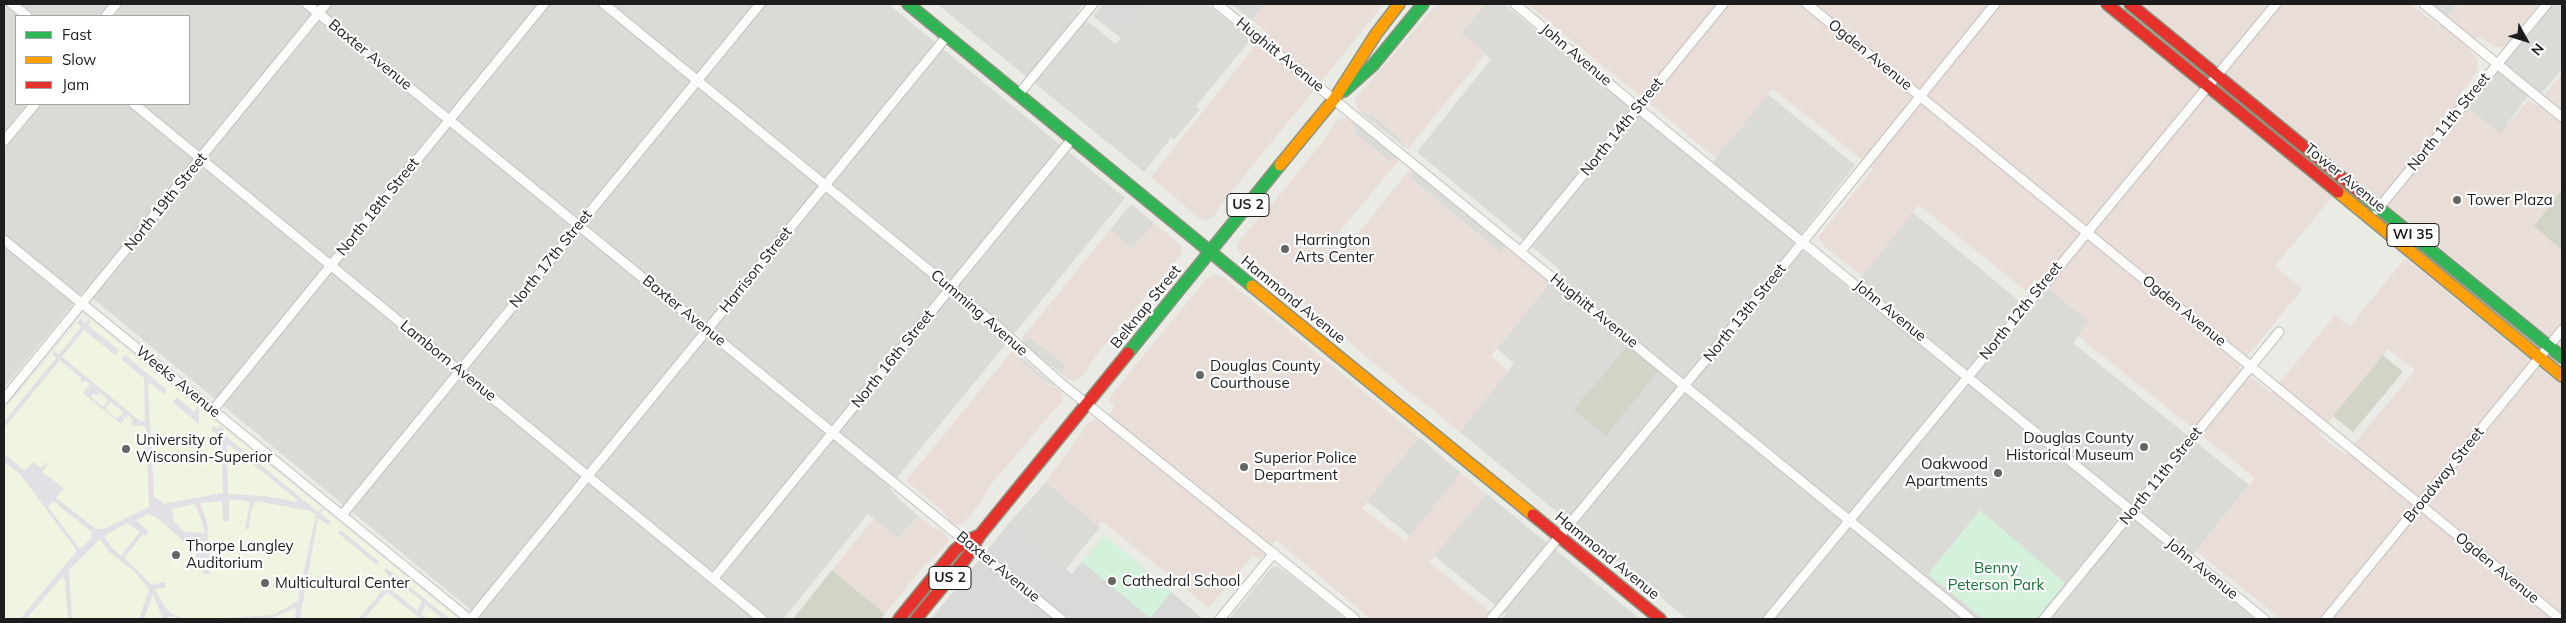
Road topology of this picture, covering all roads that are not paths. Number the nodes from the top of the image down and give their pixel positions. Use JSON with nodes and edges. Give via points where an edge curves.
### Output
{"nodes":[{"id":1,"x":12,"y":4,"type":"edge"},
{"id":2,"x":116,"y":4,"type":"edge"},
{"id":3,"x":307,"y":4,"type":"edge"},
{"id":4,"x":326,"y":4,"type":"edge"},
{"id":5,"x":544,"y":4,"type":"edge"},
{"id":6,"x":604,"y":4,"type":"edge"},
{"id":7,"x":760,"y":4,"type":"edge"},
{"id":8,"x":908,"y":4,"type":"edge"},
{"id":9,"x":1092,"y":4,"type":"edge"},
{"id":10,"x":1217,"y":4,"type":"edge"},
{"id":11,"x":1399,"y":4,"type":"edge"},
{"id":12,"x":1423,"y":4,"type":"edge"},
{"id":13,"x":1515,"y":4,"type":"edge"},
{"id":14,"x":1723,"y":4,"type":"edge"},
{"id":15,"x":1807,"y":4,"type":"edge"},
{"id":16,"x":1995,"y":4,"type":"edge"},
{"id":17,"x":2108,"y":4,"type":"edge"},
{"id":18,"x":2130,"y":4,"type":"edge"},
{"id":19,"x":2276,"y":4,"type":"edge"},
{"id":20,"x":2424,"y":4,"type":"edge"},
{"id":21,"x":2547,"y":4,"type":"edge"},
{"id":22,"x":318,"y":13,"type":"junction"},
{"id":23,"x":26,"y":15,"type":"edge"},
{"id":24,"x":107,"y":15,"type":"edge"},
{"id":25,"x":947,"y":36,"type":"junction"},
{"id":26,"x":2497,"y":63,"type":"junction"},
{"id":27,"x":2217,"y":75,"type":"junction"},
{"id":28,"x":698,"y":80,"type":"junction"},
{"id":29,"x":2208,"y":86,"type":"junction"},
{"id":30,"x":1018,"y":95,"type":"junction"},
{"id":31,"x":1920,"y":95,"type":"junction"},
{"id":32,"x":1335,"y":98,"type":"junction"},
{"id":33,"x":34,"y":105,"type":"edge"},
{"id":34,"x":135,"y":105,"type":"edge"},
{"id":35,"x":1638,"y":108,"type":"junction"},
{"id":36,"x":2562,"y":117,"type":"edge"},
{"id":37,"x":449,"y":120,"type":"junction"},
{"id":38,"x":1072,"y":139,"type":"junction"},
{"id":39,"x":4,"y":142,"type":"edge"},
{"id":40,"x":202,"y":158,"type":"junction"},
{"id":41,"x":825,"y":185,"type":"junction"},
{"id":42,"x":2379,"y":207,"type":"junction"},
{"id":43,"x":2370,"y":218,"type":"junction"},
{"id":44,"x":579,"y":226,"type":"junction"},
{"id":45,"x":2087,"y":232,"type":"junction"},
{"id":46,"x":4,"y":240,"type":"edge"},
{"id":47,"x":1804,"y":241,"type":"junction"},
{"id":48,"x":1520,"y":251,"type":"junction"},
{"id":49,"x":1210,"y":252,"type":"junction"},
{"id":50,"x":331,"y":265,"type":"junction"},
{"id":51,"x":951,"y":289,"type":"junction"},
{"id":52,"x":83,"y":303,"type":"junction"},
{"id":53,"x":708,"y":329,"type":"junction"},
{"id":54,"x":2562,"y":330,"type":"edge"},
{"id":55,"x":2279,"y":332,"type":"dead end"},
{"id":56,"x":2549,"y":346,"type":"junction"},
{"id":57,"x":2562,"y":357,"type":"edge"},
{"id":58,"x":2540,"y":358,"type":"junction"},
{"id":59,"x":2251,"y":366,"type":"junction"},
{"id":60,"x":460,"y":371,"type":"junction"},
{"id":61,"x":1968,"y":376,"type":"junction"},
{"id":62,"x":2562,"y":376,"type":"edge"},
{"id":63,"x":1685,"y":386,"type":"junction"},
{"id":64,"x":4,"y":399,"type":"edge"},
{"id":65,"x":1087,"y":404,"type":"junction"},
{"id":66,"x":212,"y":410,"type":"junction"},
{"id":67,"x":833,"y":433,"type":"junction"},
{"id":68,"x":588,"y":476,"type":"junction"},
{"id":69,"x":2420,"y":504,"type":"junction"},
{"id":70,"x":2133,"y":511,"type":"junction"},
{"id":71,"x":342,"y":515,"type":"junction"},
{"id":72,"x":1849,"y":520,"type":"junction"},
{"id":73,"x":1559,"y":536,"type":"junction"},
{"id":74,"x":970,"y":544,"type":"junction"},
{"id":75,"x":1274,"y":553,"type":"junction"},
{"id":76,"x":714,"y":578,"type":"junction"},
{"id":77,"x":470,"y":619,"type":"edge"},
{"id":78,"x":762,"y":619,"type":"edge"},
{"id":79,"x":899,"y":619,"type":"edge"},
{"id":80,"x":916,"y":619,"type":"edge"},
{"id":81,"x":1061,"y":619,"type":"edge"},
{"id":82,"x":1220,"y":619,"type":"edge"},
{"id":83,"x":1355,"y":619,"type":"edge"},
{"id":84,"x":1491,"y":619,"type":"edge"},
{"id":85,"x":1660,"y":619,"type":"edge"},
{"id":86,"x":1768,"y":619,"type":"edge"},
{"id":87,"x":1970,"y":619,"type":"edge"},
{"id":88,"x":2044,"y":619,"type":"edge"},
{"id":89,"x":2264,"y":619,"type":"edge"},
{"id":90,"x":2326,"y":619,"type":"edge"},
{"id":91,"x":2560,"y":619,"type":"edge"}],
"edges":[{"from":1,"to":23,"type":"street"},
{"from":2,"to":24,"type":"street"},
{"from":3,"to":22,"type":"street","name":"Baxter Avenue"},
{"from":4,"to":22,"type":"street","name":"North 19th Street"},
{"from":5,"to":37,"type":"street","name":"North 18th Street"},
{"from":6,"to":28,"type":"street","name":"Cumming Avenue"},
{"from":7,"to":28,"type":"street","name":"North 17th Street"},
{"from":8,"to":25,"type":"main road","name":"Hammond Avenue"},
{"from":9,"to":30,"type":"street"},
{"from":10,"to":32,"type":"street","name":"Hughitt Avenue"},
{"from":11,"to":32,"type":"main road","name":"Belknap Street","number":"US 2"},
{"from":12,"to":32,"type":"main road","name":"Belknap Street","number":"US 2","via":[[1373,65]]},
{"from":13,"to":35,"type":"street","name":"John Avenue"},
{"from":14,"to":35,"type":"street","name":"North 14th Street"},
{"from":15,"to":31,"type":"street","name":"Ogden Avenue"},
{"from":16,"to":31,"type":"street","name":"North 13th Street"},
{"from":17,"to":29,"type":"main road","name":"Tower Avenue","number":"WI 35"},
{"from":18,"to":27,"type":"main road","name":"Tower Avenue","number":"WI 35"},
{"from":19,"to":27,"type":"street","name":"North 12th Street"},
{"from":20,"to":26,"type":"street"},
{"from":21,"to":26,"type":"street","name":"North 11th Street"},
{"from":22,"to":37,"type":"street","name":"Baxter Avenue"},
{"from":22,"to":40,"type":"street","name":"North 19th Street"},
{"from":25,"to":30,"type":"main road","name":"Hammond Avenue"},
{"from":25,"to":41,"type":"street","name":"Harrison Street"},
{"from":26,"to":36,"type":"street"},
{"from":26,"to":42,"type":"street","name":"North 11th Street"},
{"from":27,"to":29,"type":"street","name":"North 12th Street"},
{"from":27,"to":42,"type":"main road","name":"Tower Avenue","number":"WI 35"},
{"from":28,"to":41,"type":"street","name":"Cumming Avenue"},
{"from":28,"to":44,"type":"street","name":"North 17th Street"},
{"from":29,"to":43,"type":"main road","name":"Tower Avenue","number":"WI 35"},
{"from":29,"to":45,"type":"street","name":"North 12th Street"},
{"from":30,"to":38,"type":"main road","name":"Hammond Avenue"},
{"from":31,"to":45,"type":"street","name":"Ogden Avenue"},
{"from":31,"to":47,"type":"street","name":"North 13th Street"},
{"from":32,"to":48,"type":"street","name":"Hughitt Avenue"},
{"from":32,"to":49,"type":"main road","name":"Belknap Street","number":"US 2"},
{"from":33,"to":39,"type":"street"},
{"from":34,"to":40,"type":"street","name":"Lamborn Avenue"},
{"from":35,"to":47,"type":"street","name":"John Avenue"},
{"from":35,"to":48,"type":"street","name":"North 14th Street"},
{"from":37,"to":44,"type":"street","name":"Baxter Avenue"},
{"from":37,"to":50,"type":"street","name":"North 18th Street"},
{"from":38,"to":49,"type":"main road","name":"Hammond Avenue"},
{"from":38,"to":51,"type":"street","name":"North 16th Street"},
{"from":40,"to":50,"type":"street","name":"Lamborn Avenue"},
{"from":40,"to":52,"type":"street","name":"North 19th Street"},
{"from":41,"to":51,"type":"street","name":"Cumming Avenue"},
{"from":41,"to":53,"type":"street","name":"Harrison Street"},
{"from":42,"to":43,"type":"street","name":"North 11th Street"},
{"from":42,"to":56,"type":"main road","name":"Tower Avenue","number":"WI 35"},
{"from":43,"to":58,"type":"main road","name":"Tower Avenue","number":"WI 35"},
{"from":44,"to":53,"type":"street","name":"Baxter Avenue"},
{"from":44,"to":60,"type":"street","name":"North 17th Street"},
{"from":45,"to":59,"type":"street","name":"Ogden Avenue"},
{"from":45,"to":61,"type":"street","name":"North 12th Street"},
{"from":46,"to":52,"type":"street","name":"Weeks Avenue"},
{"from":47,"to":61,"type":"street","name":"John Avenue"},
{"from":47,"to":63,"type":"street","name":"North 13th Street"},
{"from":48,"to":63,"type":"street","name":"Hughitt Avenue"},
{"from":49,"to":65,"type":"main road","name":"Belknap Street","number":"US 2"},
{"from":49,"to":73,"type":"main road","name":"Hammond Avenue"},
{"from":50,"to":60,"type":"street","name":"Lamborn Avenue"},
{"from":50,"to":66,"type":"street","name":"North 18th Street"},
{"from":51,"to":65,"type":"street","name":"Cumming Avenue"},
{"from":51,"to":67,"type":"street","name":"North 16th Street"},
{"from":52,"to":64,"type":"street","name":"North 19th Street"},
{"from":52,"to":66,"type":"street","name":"Weeks Avenue"},
{"from":53,"to":67,"type":"street","name":"Baxter Avenue"},
{"from":53,"to":68,"type":"street","name":"Harrison Street"},
{"from":54,"to":56,"type":"street","name":"Broadway Street"},
{"from":55,"to":59,"type":"street","name":"North 11th Street"},
{"from":56,"to":57,"type":"main road","name":"Tower Avenue","number":"WI 35"},
{"from":56,"to":58,"type":"street","name":"Broadway Street"},
{"from":58,"to":62,"type":"main road","name":"Tower Avenue","number":"WI 35"},
{"from":58,"to":69,"type":"street","name":"Broadway Street"},
{"from":59,"to":69,"type":"street","name":"Ogden Avenue"},
{"from":59,"to":70,"type":"street","name":"North 11th Street"},
{"from":60,"to":68,"type":"street","name":"Lamborn Avenue"},
{"from":60,"to":71,"type":"street","name":"North 17th Street"},
{"from":61,"to":70,"type":"street","name":"John Avenue"},
{"from":61,"to":72,"type":"street","name":"North 12th Street"},
{"from":63,"to":72,"type":"street","name":"Hughitt Avenue"},
{"from":63,"to":73,"type":"street","name":"North 13th Street"},
{"from":65,"to":74,"type":"main road","name":"Belknap Street","number":"US 2"},
{"from":65,"to":75,"type":"street","name":"Cumming Avenue"},
{"from":66,"to":71,"type":"street","name":"Weeks Avenue"},
{"from":67,"to":74,"type":"street","name":"Baxter Avenue"},
{"from":67,"to":76,"type":"street","name":"North 16th Street"},
{"from":68,"to":76,"type":"street","name":"Lamborn Avenue"},
{"from":68,"to":77,"type":"street","name":"Harrison Street"},
{"from":69,"to":90,"type":"street","name":"Broadway Street"},
{"from":69,"to":91,"type":"street","name":"Ogden Avenue"},
{"from":70,"to":88,"type":"street","name":"North 11th Street"},
{"from":70,"to":89,"type":"street","name":"John Avenue"},
{"from":71,"to":77,"type":"street","name":"Weeks Avenue"},
{"from":72,"to":86,"type":"street","name":"North 12th Street"},
{"from":72,"to":87,"type":"street","name":"Hughitt Avenue"},
{"from":73,"to":84,"type":"street","name":"North 13th Street"},
{"from":73,"to":85,"type":"main road","name":"Hammond Avenue"},
{"from":74,"to":79,"type":"main road","name":"Belknap Street","number":"US 2","via":[[956,550]]},
{"from":74,"to":80,"type":"main road","name":"Belknap Street","number":"US 2"},
{"from":74,"to":81,"type":"street","name":"Baxter Avenue"},
{"from":75,"to":82,"type":"street"},
{"from":75,"to":83,"type":"street","name":"Cumming Avenue"},
{"from":76,"to":78,"type":"street","name":"Lamborn Avenue"}]}
